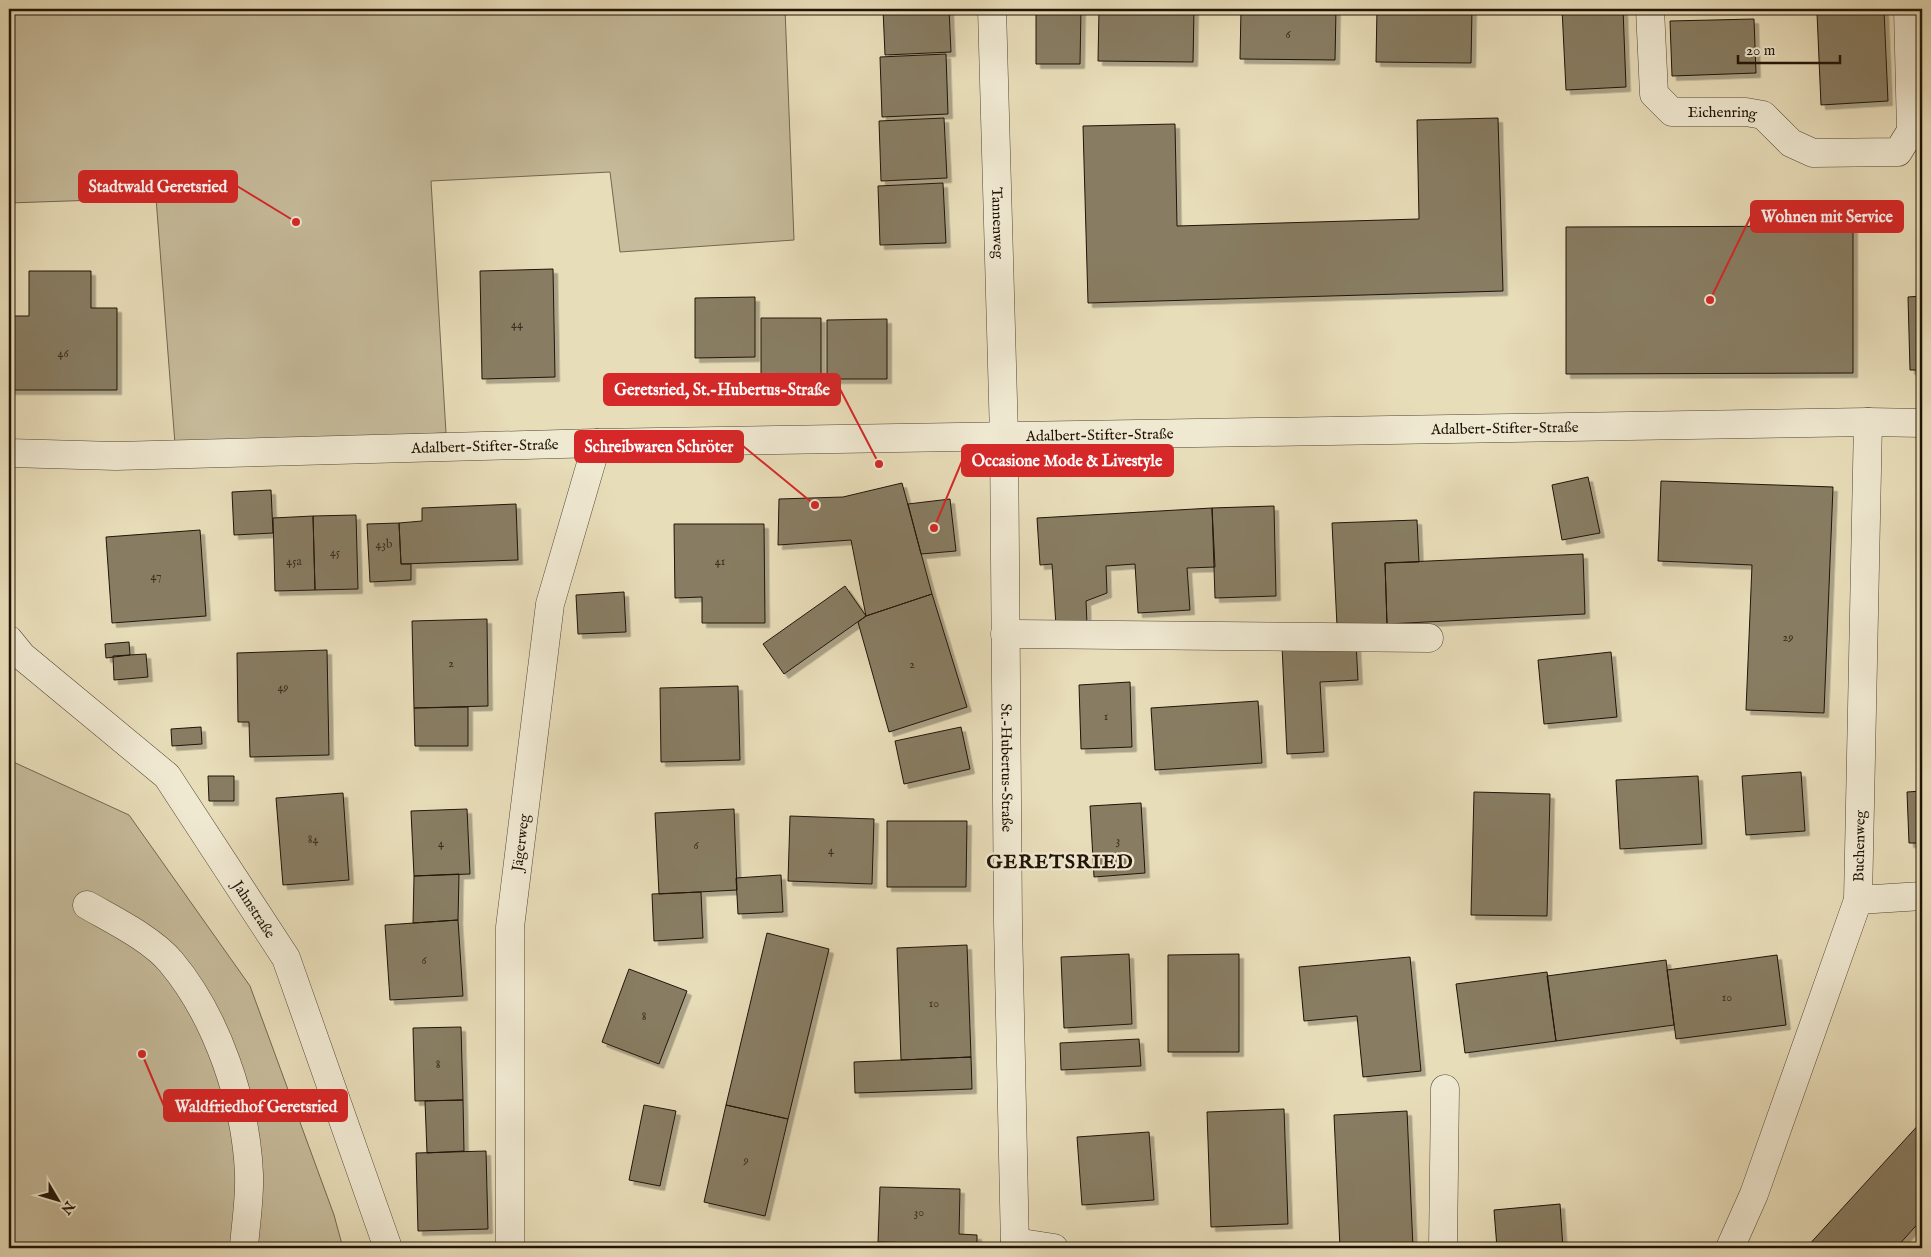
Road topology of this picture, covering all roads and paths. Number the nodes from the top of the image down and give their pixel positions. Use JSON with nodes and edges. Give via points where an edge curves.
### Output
{"nodes":[{"id":1,"x":992,"y":9,"type":"edge"},
{"id":2,"x":1650,"y":9,"type":"edge"},
{"id":3,"x":1908,"y":9,"type":"edge"},
{"id":4,"x":1916,"y":63,"type":"edge"},
{"id":5,"x":1868,"y":422,"type":"junction"},
{"id":6,"x":1922,"y":423,"type":"edge"},
{"id":7,"x":1004,"y":436,"type":"junction"},
{"id":8,"x":597,"y":444,"type":"junction"},
{"id":9,"x":9,"y":453,"type":"edge"},
{"id":10,"x":1006,"y":634,"type":"junction"},
{"id":11,"x":1429,"y":638,"type":"dead end"},
{"id":12,"x":9,"y":640,"type":"edge"},
{"id":13,"x":1922,"y":896,"type":"edge"},
{"id":14,"x":1858,"y":900,"type":"junction"},
{"id":15,"x":87,"y":905,"type":"dead end"},
{"id":16,"x":1445,"y":1089,"type":"dead end"},
{"id":17,"x":1015,"y":1245,"type":"edge"},
{"id":18,"x":244,"y":1246,"type":"dead end"},
{"id":19,"x":388,"y":1248,"type":"edge"},
{"id":20,"x":510,"y":1248,"type":"edge"},
{"id":21,"x":1054,"y":1248,"type":"edge"},
{"id":22,"x":1443,"y":1248,"type":"edge"},
{"id":23,"x":1730,"y":1248,"type":"edge"}],
"edges":[{"from":1,"to":7,"type":"street","name":"Tannenweg"},
{"from":2,"to":4,"type":"street","name":"Eichenring","via":[[1654,94],[1672,112],[1763,115],[1791,143],[1812,153],[1898,152],[1911,131]]},
{"from":3,"to":4,"type":"street","name":"Eichenring"},
{"from":5,"to":6,"type":"street","name":"Adalbert-Stifter-Straße"},
{"from":5,"to":7,"type":"street","name":"Adalbert-Stifter-Straße"},
{"from":5,"to":14,"type":"street","name":"Buchenweg"},
{"from":7,"to":8,"type":"street","name":"Adalbert-Stifter-Straße"},
{"from":7,"to":10,"type":"street","name":"St.-Hubertus-Straße"},
{"from":8,"to":9,"type":"street","name":"Adalbert-Stifter-Straße","via":[[101,456]]},
{"from":8,"to":20,"type":"street","name":"Jägerweg","via":[[550,604],[510,927]]},
{"from":10,"to":11,"type":"street"},
{"from":10,"to":17,"type":"street","name":"St.-Hubertus-Straße"},
{"from":12,"to":19,"type":"street","name":"Jahnstraße","via":[[22,656],[166,776],[286,958]]},
{"from":13,"to":14,"type":"street"},
{"from":14,"to":23,"type":"street","name":"Buchenweg","via":[[1754,1194]]},
{"from":15,"to":18,"type":"street","via":[[138,934],[171,961],[202,1007],[230,1071],[242,1122],[249,1174]]},
{"from":16,"to":22,"type":"street"},
{"from":17,"to":21,"type":"street"}]}
